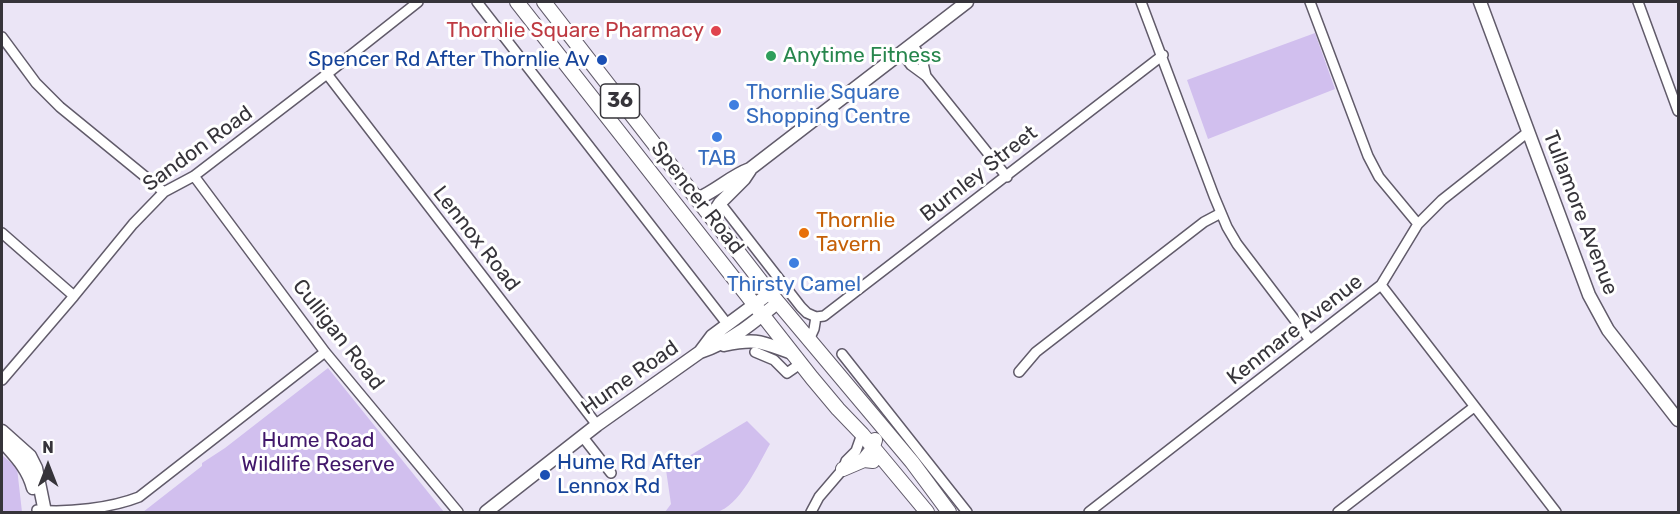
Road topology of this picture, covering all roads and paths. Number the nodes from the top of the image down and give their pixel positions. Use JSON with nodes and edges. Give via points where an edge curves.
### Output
{"nodes":[{"id":1,"x":418,"y":2,"type":"edge"},
{"id":2,"x":477,"y":2,"type":"edge"},
{"id":3,"x":517,"y":2,"type":"edge"},
{"id":4,"x":544,"y":2,"type":"edge"},
{"id":5,"x":967,"y":2,"type":"edge"},
{"id":6,"x":1141,"y":2,"type":"edge"},
{"id":7,"x":1310,"y":2,"type":"edge"},
{"id":8,"x":1480,"y":2,"type":"edge"},
{"id":9,"x":1638,"y":2,"type":"edge"},
{"id":10,"x":2,"y":37,"type":"edge"},
{"id":11,"x":912,"y":44,"type":"junction"},
{"id":12,"x":901,"y":52,"type":"junction"},
{"id":13,"x":1163,"y":55,"type":"junction"},
{"id":14,"x":327,"y":74,"type":"junction"},
{"id":15,"x":927,"y":76,"type":"junction"},
{"id":16,"x":608,"y":85,"type":"junction"},
{"id":17,"x":1678,"y":111,"type":"edge"},
{"id":18,"x":1528,"y":132,"type":"junction"},
{"id":19,"x":750,"y":169,"type":"junction"},
{"id":20,"x":194,"y":176,"type":"junction"},
{"id":21,"x":1007,"y":177,"type":"junction"},
{"id":22,"x":164,"y":192,"type":"junction"},
{"id":23,"x":667,"y":193,"type":"junction"},
{"id":24,"x":697,"y":199,"type":"junction"},
{"id":25,"x":720,"y":202,"type":"junction"},
{"id":26,"x":1221,"y":213,"type":"junction"},
{"id":27,"x":711,"y":217,"type":"junction"},
{"id":28,"x":1418,"y":224,"type":"junction"},
{"id":29,"x":2,"y":233,"type":"edge"},
{"id":30,"x":1381,"y":285,"type":"junction"},
{"id":31,"x":74,"y":296,"type":"junction"},
{"id":32,"x":774,"y":298,"type":"junction"},
{"id":33,"x":758,"y":310,"type":"junction"},
{"id":34,"x":816,"y":317,"type":"junction"},
{"id":35,"x":728,"y":325,"type":"junction"},
{"id":36,"x":809,"y":340,"type":"junction"},
{"id":37,"x":1310,"y":340,"type":"junction"},
{"id":38,"x":714,"y":348,"type":"junction"},
{"id":39,"x":326,"y":352,"type":"junction"},
{"id":40,"x":700,"y":352,"type":"junction"},
{"id":41,"x":755,"y":352,"type":"dead end"},
{"id":42,"x":842,"y":354,"type":"dead end"},
{"id":43,"x":796,"y":358,"type":"junction"},
{"id":44,"x":1019,"y":372,"type":"dead end"},
{"id":45,"x":2,"y":380,"type":"edge"},
{"id":46,"x":1474,"y":407,"type":"junction"},
{"id":47,"x":1678,"y":420,"type":"edge"},
{"id":48,"x":597,"y":425,"type":"junction"},
{"id":49,"x":2,"y":432,"type":"edge"},
{"id":50,"x":862,"y":434,"type":"junction"},
{"id":51,"x":582,"y":436,"type":"junction"},
{"id":52,"x":2,"y":441,"type":"edge"},
{"id":53,"x":873,"y":447,"type":"junction"},
{"id":54,"x":864,"y":460,"type":"junction"},
{"id":55,"x":843,"y":469,"type":"junction"},
{"id":56,"x":611,"y":473,"type":"dead end"},
{"id":57,"x":935,"y":483,"type":"junction"},
{"id":58,"x":41,"y":511,"type":"edge"},
{"id":59,"x":458,"y":513,"type":"edge"},
{"id":60,"x":486,"y":513,"type":"edge"},
{"id":61,"x":812,"y":513,"type":"edge"},
{"id":62,"x":917,"y":513,"type":"edge"},
{"id":63,"x":927,"y":513,"type":"edge"},
{"id":64,"x":935,"y":513,"type":"edge"},
{"id":65,"x":949,"y":513,"type":"edge"},
{"id":66,"x":967,"y":513,"type":"edge"},
{"id":67,"x":1089,"y":513,"type":"edge"},
{"id":68,"x":1338,"y":513,"type":"edge"},
{"id":69,"x":1556,"y":513,"type":"edge"}],
"edges":[{"from":1,"to":14,"type":"street","name":"Sandon Road"},
{"from":2,"to":35,"type":"street"},
{"from":3,"to":23,"type":"main road","name":"Spencer Road","number":"36"},
{"from":4,"to":16,"type":"main road","name":"Spencer Road","number":"36"},
{"from":5,"to":11,"type":"street"},
{"from":6,"to":13,"type":"street"},
{"from":7,"to":28,"type":"street","via":[[1368,156],[1379,177]]},
{"from":8,"to":18,"type":"street","name":"Tullamore Avenue"},
{"from":9,"to":17,"type":"street"},
{"from":10,"to":22,"type":"street","via":[[36,83],[60,107]]},
{"from":11,"to":12,"type":"street"},
{"from":11,"to":15,"type":"street"},
{"from":12,"to":15,"type":"street"},
{"from":12,"to":19,"type":"street"},
{"from":13,"to":21,"type":"street","name":"Burnley Street"},
{"from":13,"to":26,"type":"street"},
{"from":14,"to":20,"type":"street","name":"Sandon Road"},
{"from":14,"to":48,"type":"street","name":"Lennox Road"},
{"from":15,"to":21,"type":"street"},
{"from":16,"to":23,"type":"main road","via":[[605,99],[662,174]]},
{"from":16,"to":24,"type":"main road","name":"Spencer Road","number":"36"},
{"from":18,"to":28,"type":"street","name":"Kenmare Avenue"},
{"from":18,"to":47,"type":"street","name":"Tullamore Avenue","via":[[1598,314]]},
{"from":19,"to":24,"type":"street"},
{"from":19,"to":25,"type":"street"},
{"from":20,"to":22,"type":"street","name":"Sandon Road"},
{"from":20,"to":39,"type":"street","name":"Culligan Road"},
{"from":21,"to":34,"type":"street","name":"Burnley Street","via":[[824,316]]},
{"from":22,"to":31,"type":"street","name":"Sandon Road"},
{"from":23,"to":33,"type":"main road","name":"Spencer Road","number":"36"},
{"from":24,"to":27,"type":"main road","name":"Spencer Road","number":"36"},
{"from":25,"to":27,"type":"street"},
{"from":25,"to":34,"type":"street","name":"Spencer Road","via":[[801,307]]},
{"from":26,"to":37,"type":"street","via":[[1237,244]]},
{"from":26,"to":44,"type":"street","via":[[1204,222],[1036,352]]},
{"from":27,"to":32,"type":"main road","name":"Spencer Road","number":"36"},
{"from":28,"to":30,"type":"street","name":"Kenmare Avenue"},
{"from":29,"to":31,"type":"street"},
{"from":30,"to":37,"type":"street","name":"Kenmare Avenue"},
{"from":30,"to":46,"type":"street"},
{"from":31,"to":45,"type":"street","name":"Sandon Road"},
{"from":32,"to":33,"type":"street","name":"Hume Road"},
{"from":32,"to":36,"type":"main road","name":"Spencer Road","number":"36"},
{"from":33,"to":35,"type":"street","name":"Hume Road"},
{"from":33,"to":38,"type":"street","name":"Hume Road"},
{"from":33,"to":43,"type":"main road","name":"Spencer Road","number":"36"},
{"from":34,"to":36,"type":"street"},
{"from":35,"to":40,"type":"street","name":"Hume Road","via":[[712,336]]},
{"from":36,"to":53,"type":"main road","via":[[817,359],[874,428]]},
{"from":36,"to":57,"type":"main road","name":"Spencer Road","number":"36","via":[[912,462]]},
{"from":37,"to":67,"type":"street","name":"Kenmare Avenue"},
{"from":38,"to":40,"type":"street","name":"Hume Road"},
{"from":38,"to":43,"type":"street","name":"Hume Road","via":[[746,340],[761,341]]},
{"from":39,"to":58,"type":"street","via":[[139,497],[126,502]]},
{"from":39,"to":59,"type":"street","name":"Culligan Road"},
{"from":40,"to":48,"type":"street","name":"Hume Road"},
{"from":41,"to":43,"type":"street","via":[[774,360],[787,373]]},
{"from":42,"to":57,"type":"street","name":"Spencer Road"},
{"from":43,"to":50,"type":"main road","name":"Spencer Road","number":"36"},
{"from":46,"to":68,"type":"street"},
{"from":46,"to":69,"type":"street"},
{"from":48,"to":51,"type":"street","name":"Hume Road"},
{"from":49,"to":58,"type":"street","via":[[30,456],[36,468]]},
{"from":50,"to":53,"type":"main road","name":"Spencer Road","number":"36"},
{"from":50,"to":55,"type":"street"},
{"from":51,"to":56,"type":"street","name":"Hume Road"},
{"from":51,"to":60,"type":"street","name":"Hume Road"},
{"from":52,"to":58,"type":"street","via":[[30,475]]},
{"from":53,"to":54,"type":"main road"},
{"from":53,"to":63,"type":"main road","name":"Spencer Road","number":"36"},
{"from":54,"to":55,"type":"main road"},
{"from":54,"to":62,"type":"main road","via":[[879,464]]},
{"from":55,"to":61,"type":"street","via":[[819,497]]},
{"from":57,"to":64,"type":"main road","via":[[924,497]]},
{"from":57,"to":65,"type":"main road","name":"Spencer Road","number":"36"},
{"from":57,"to":66,"type":"street","name":"Spencer Road"}]}
